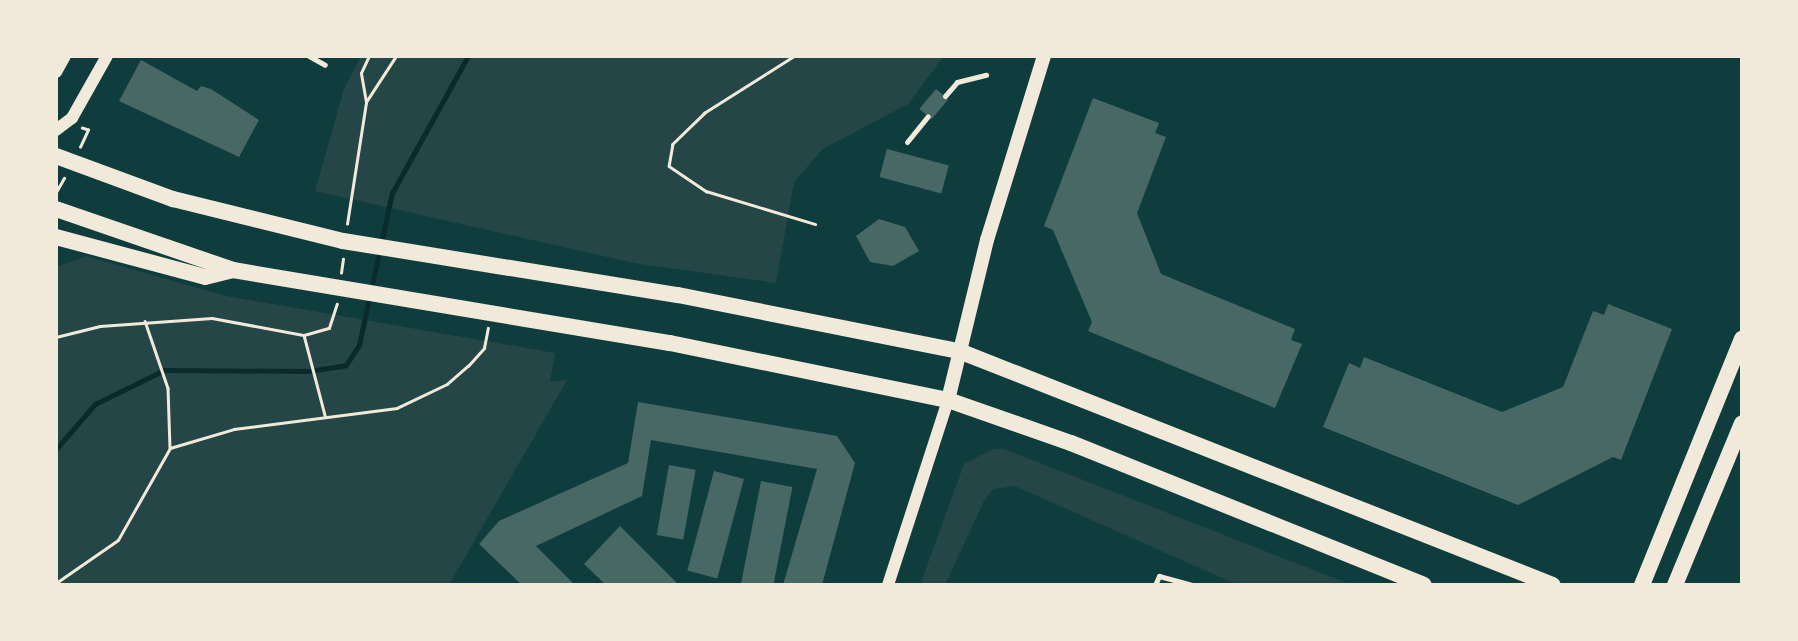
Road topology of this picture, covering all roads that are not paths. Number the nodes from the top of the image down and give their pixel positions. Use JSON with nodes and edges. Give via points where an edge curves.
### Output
{"nodes":[{"id":1,"x":65,"y":56,"type":"edge"},
{"id":2,"x":107,"y":56,"type":"edge"},
{"id":3,"x":309,"y":56,"type":"edge"},
{"id":4,"x":1044,"y":56,"type":"edge"},
{"id":5,"x":325,"y":65,"type":"dead end"},
{"id":6,"x":56,"y":72,"type":"edge"},
{"id":7,"x":986,"y":75,"type":"dead end"},
{"id":8,"x":944,"y":96,"type":"dead end"},
{"id":9,"x":928,"y":116,"type":"dead end"},
{"id":10,"x":56,"y":131,"type":"edge"},
{"id":11,"x":907,"y":142,"type":"dead end"},
{"id":12,"x":56,"y":156,"type":"edge"},
{"id":13,"x":56,"y":209,"type":"edge"},
{"id":14,"x":56,"y":237,"type":"edge"},
{"id":15,"x":233,"y":270,"type":"junction"},
{"id":16,"x":1742,"y":339,"type":"edge"},
{"id":17,"x":959,"y":351,"type":"junction"},
{"id":18,"x":948,"y":400,"type":"junction"},
{"id":19,"x":1742,"y":423,"type":"edge"},
{"id":20,"x":888,"y":585,"type":"edge"},
{"id":21,"x":1156,"y":585,"type":"edge"},
{"id":22,"x":1193,"y":585,"type":"edge"},
{"id":23,"x":1424,"y":585,"type":"edge"},
{"id":24,"x":1553,"y":585,"type":"edge"},
{"id":25,"x":1642,"y":585,"type":"edge"},
{"id":26,"x":1675,"y":585,"type":"edge"}],
"edges":[{"from":1,"to":6,"type":"street"},
{"from":2,"to":10,"type":"street","via":[[72,118]]},
{"from":3,"to":5,"type":"lane"},
{"from":4,"to":17,"type":"main road"},
{"from":7,"to":8,"type":"lane","via":[[957,82]]},
{"from":9,"to":11,"type":"lane"},
{"from":12,"to":17,"type":"main road","via":[[173,199],[344,241],[678,295]]},
{"from":13,"to":15,"type":"main road"},
{"from":14,"to":15,"type":"main road","via":[[205,277]]},
{"from":15,"to":18,"type":"main road","via":[[337,285],[489,317],[670,343]]},
{"from":16,"to":25,"type":"main road"},
{"from":17,"to":18,"type":"main road"},
{"from":17,"to":24,"type":"main road"},
{"from":18,"to":20,"type":"street"},
{"from":18,"to":23,"type":"main road","via":[[1071,443]]},
{"from":19,"to":26,"type":"main road"},
{"from":21,"to":22,"type":"lane","via":[[1159,576]]}]}
